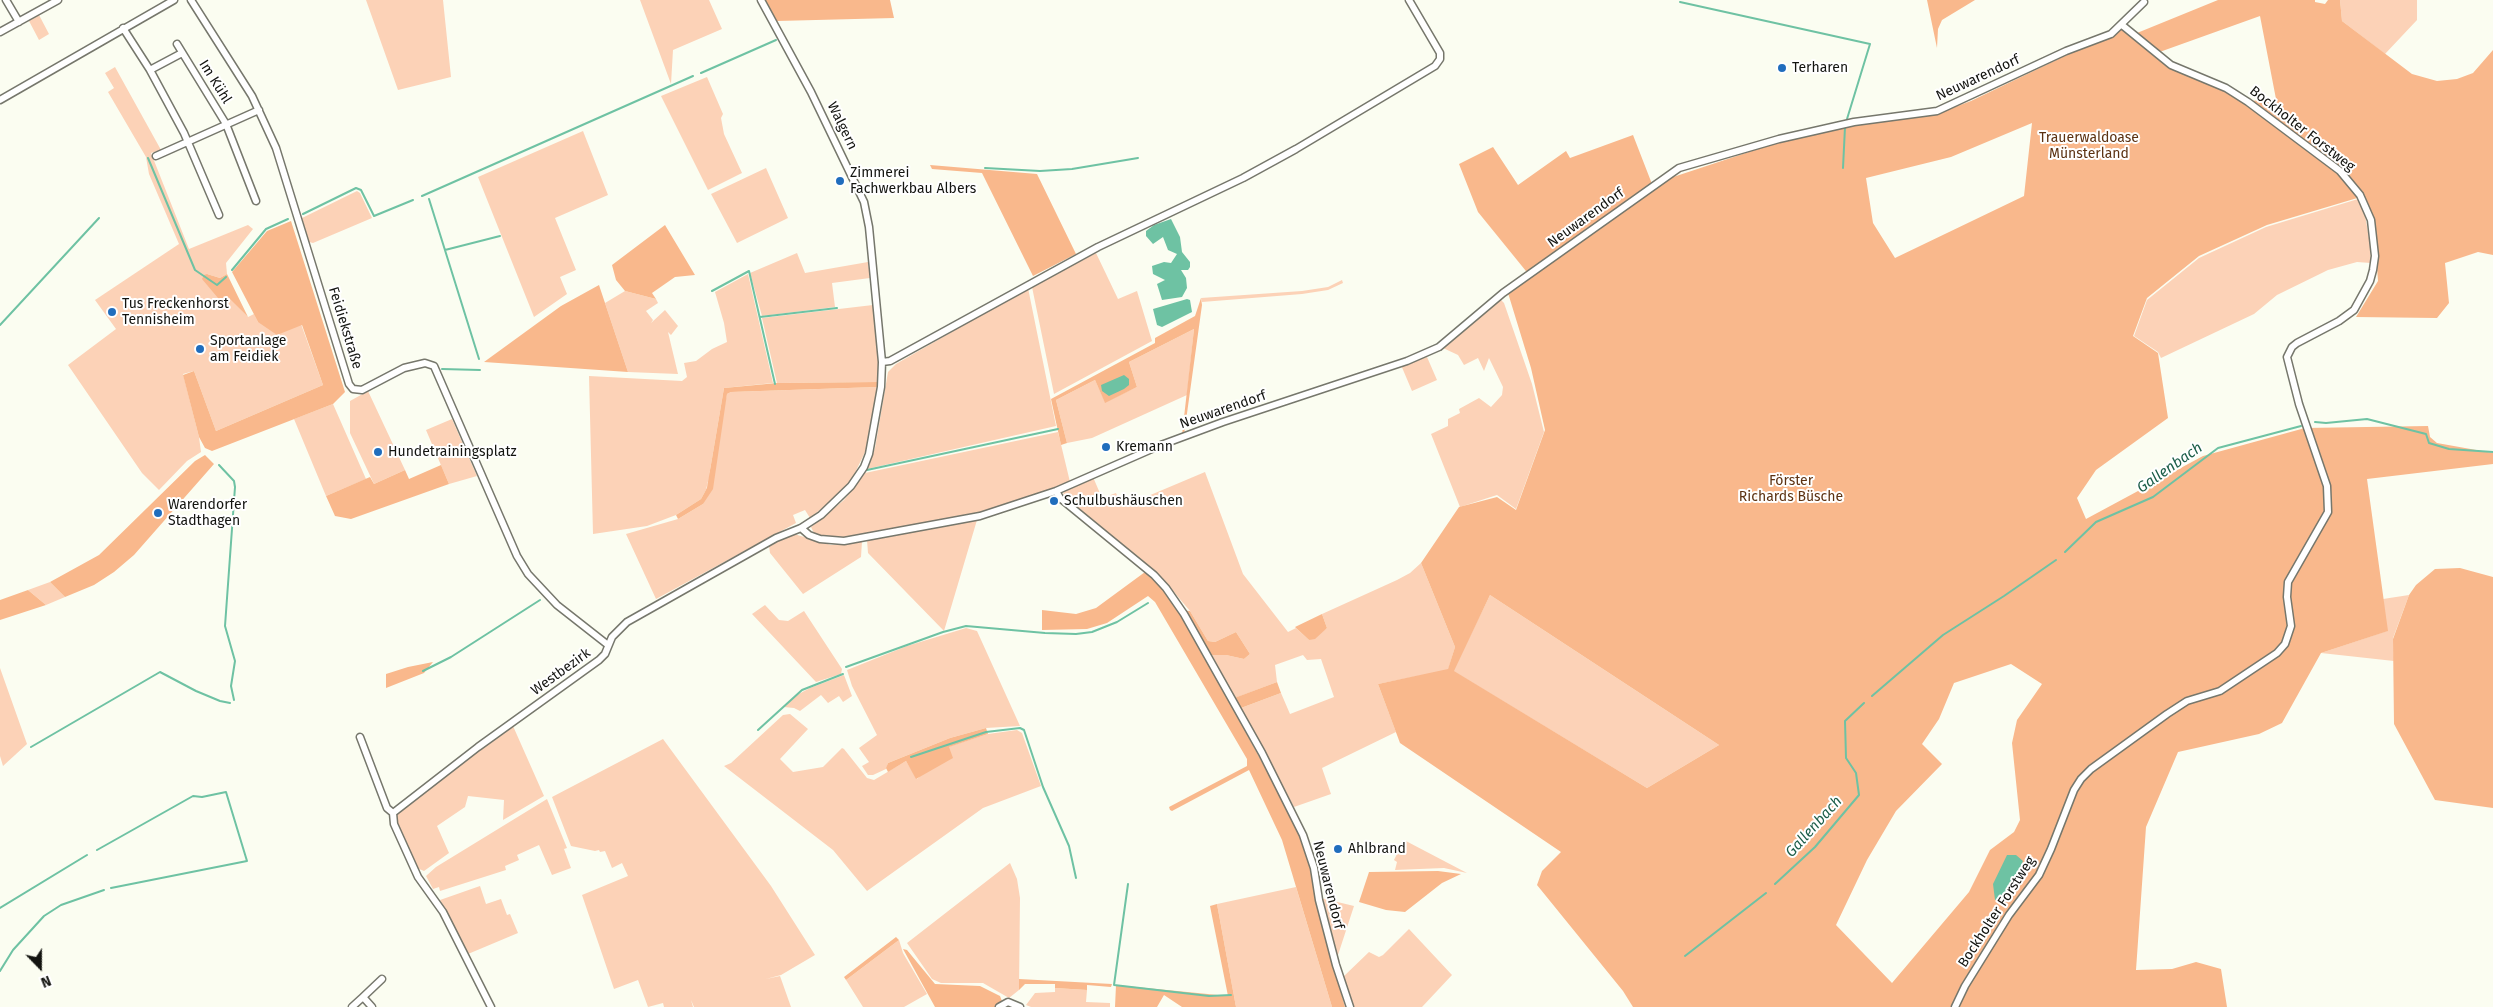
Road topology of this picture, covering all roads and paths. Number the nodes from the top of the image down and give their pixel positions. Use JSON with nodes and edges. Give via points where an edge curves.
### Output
{"nodes":[{"id":1,"x":6,"y":0,"type":"edge"},
{"id":2,"x":58,"y":0,"type":"edge"},
{"id":3,"x":174,"y":0,"type":"edge"},
{"id":4,"x":191,"y":0,"type":"edge"},
{"id":5,"x":761,"y":0,"type":"edge"},
{"id":6,"x":1409,"y":0,"type":"edge"},
{"id":7,"x":2144,"y":2,"type":"dead end"},
{"id":8,"x":19,"y":22,"type":"junction"},
{"id":9,"x":2122,"y":25,"type":"junction"},
{"id":10,"x":123,"y":28,"type":"junction"},
{"id":11,"x":0,"y":32,"type":"edge"},
{"id":12,"x":177,"y":44,"type":"dead end"},
{"id":13,"x":182,"y":53,"type":"junction"},
{"id":14,"x":150,"y":70,"type":"junction"},
{"id":15,"x":0,"y":100,"type":"edge"},
{"id":16,"x":259,"y":110,"type":"junction"},
{"id":17,"x":226,"y":124,"type":"junction"},
{"id":18,"x":188,"y":142,"type":"junction"},
{"id":19,"x":156,"y":156,"type":"dead end"},
{"id":20,"x":256,"y":201,"type":"dead end"},
{"id":21,"x":219,"y":215,"type":"dead end"},
{"id":22,"x":882,"y":362,"type":"junction"},
{"id":23,"x":1056,"y":492,"type":"junction"},
{"id":24,"x":801,"y":528,"type":"junction"},
{"id":25,"x":608,"y":646,"type":"junction"},
{"id":26,"x":360,"y":737,"type":"dead end"},
{"id":27,"x":393,"y":813,"type":"junction"},
{"id":28,"x":382,"y":979,"type":"dead end"},
{"id":29,"x":362,"y":997,"type":"junction"},
{"id":30,"x":352,"y":1007,"type":"edge"},
{"id":31,"x":372,"y":1007,"type":"edge"},
{"id":32,"x":491,"y":1007,"type":"edge"},
{"id":33,"x":999,"y":1007,"type":"edge"},
{"id":34,"x":1020,"y":1007,"type":"edge"},
{"id":35,"x":1350,"y":1007,"type":"edge"},
{"id":36,"x":1955,"y":1007,"type":"edge"}],
"edges":[{"from":1,"to":8,"type":"street"},
{"from":2,"to":8,"type":"street"},
{"from":3,"to":10,"type":"street"},
{"from":4,"to":16,"type":"street","name":"Feidiekstraße"},
{"from":5,"to":22,"type":"street","name":"Walgern","via":[[811,92],[864,202]]},
{"from":6,"to":22,"type":"street","via":[[1440,54],[1435,66],[1243,178],[1098,247],[890,361]]},
{"from":7,"to":9,"type":"street","name":"Neuwarendorf"},
{"from":8,"to":11,"type":"street"},
{"from":9,"to":23,"type":"street","name":"Neuwarendorf","via":[[2103,37],[2066,50],[1937,111],[1854,122],[1779,139],[1679,168],[1504,293],[1439,347],[1400,364],[1161,445]]},
{"from":9,"to":36,"type":"street","name":"Bockholter Forstweg","via":[[2171,65],[2226,88],[2248,102],[2340,171],[2360,195],[2371,220],[2375,256],[2373,270],[2354,310],[2297,343],[2287,357],[2327,486],[2328,512],[2288,582],[2291,626],[2285,644],[2220,691],[2187,701],[2167,714],[2081,779],[2039,875],[2004,923]]},
{"from":10,"to":14,"type":"street"},
{"from":10,"to":15,"type":"street"},
{"from":12,"to":13,"type":"street","name":"Im Kühl"},
{"from":13,"to":14,"type":"street","name":"Im Kühl"},
{"from":13,"to":17,"type":"street","name":"Im Kühl"},
{"from":14,"to":18,"type":"street"},
{"from":16,"to":17,"type":"street","name":"Im Kühl"},
{"from":16,"to":25,"type":"street","name":"Feidiekstraße","via":[[283,170],[353,389],[362,390],[416,364],[434,366],[517,556],[528,574],[557,604]]},
{"from":17,"to":18,"type":"street","name":"Im Kühl"},
{"from":17,"to":20,"type":"street","name":"Im Kühl"},
{"from":18,"to":19,"type":"street","name":"Im Kühl"},
{"from":18,"to":21,"type":"street"},
{"from":22,"to":24,"type":"street","name":"Westbezirk","via":[[869,454],[851,486],[821,515]]},
{"from":23,"to":24,"type":"street","name":"Neuwarendorf","via":[[980,516],[844,541],[820,539]]},
{"from":23,"to":35,"type":"street","name":"Neuwarendorf","via":[[1154,575],[1184,614],[1262,753],[1303,835]]},
{"from":24,"to":25,"type":"street","name":"Westbezirk","via":[[776,538],[627,622]]},
{"from":25,"to":27,"type":"street","name":"Westbezirk","via":[[599,660]]},
{"from":26,"to":27,"type":"street","via":[[387,808]]},
{"from":27,"to":32,"type":"street","via":[[394,824],[416,872],[443,912]]},
{"from":28,"to":29,"type":"street"},
{"from":29,"to":30,"type":"street"},
{"from":29,"to":31,"type":"street"},
{"from":33,"to":34,"type":"street","via":[[1008,1002]]}]}
